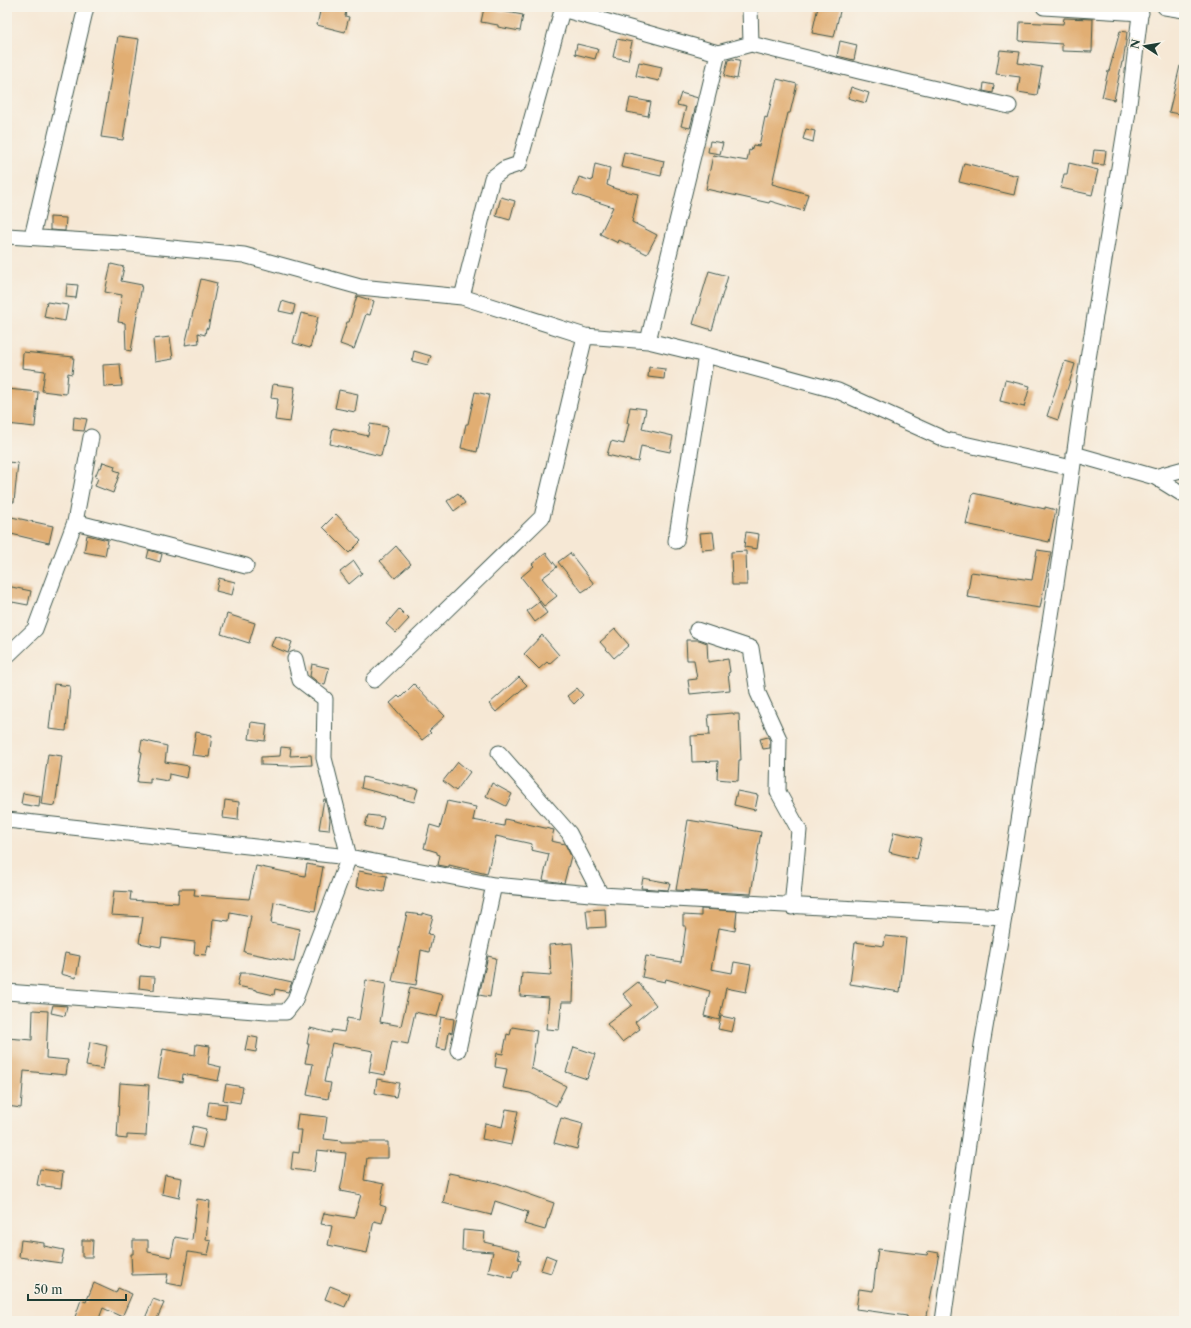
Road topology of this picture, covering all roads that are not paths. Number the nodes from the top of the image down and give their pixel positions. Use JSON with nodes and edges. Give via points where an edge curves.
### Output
{"nodes":[{"id":1,"x":86,"y":7,"type":"edge"},
{"id":2,"x":750,"y":7,"type":"edge"},
{"id":3,"x":1044,"y":7,"type":"edge"},
{"id":4,"x":1165,"y":7,"type":"edge"},
{"id":5,"x":562,"y":8,"type":"edge"},
{"id":6,"x":1141,"y":10,"type":"edge"},
{"id":7,"x":1184,"y":10,"type":"edge"},
{"id":8,"x":751,"y":44,"type":"junction"},
{"id":9,"x":718,"y":53,"type":"junction"},
{"id":10,"x":1009,"y":106,"type":"dead end"},
{"id":11,"x":7,"y":236,"type":"edge"},
{"id":12,"x":32,"y":238,"type":"junction"},
{"id":13,"x":462,"y":297,"type":"junction"},
{"id":14,"x":585,"y":336,"type":"junction"},
{"id":15,"x":648,"y":341,"type":"junction"},
{"id":16,"x":706,"y":355,"type":"junction"},
{"id":17,"x":92,"y":437,"type":"dead end"},
{"id":18,"x":1073,"y":461,"type":"junction"},
{"id":19,"x":1184,"y":469,"type":"edge"},
{"id":20,"x":1155,"y":477,"type":"junction"},
{"id":21,"x":1184,"y":495,"type":"edge"},
{"id":22,"x":75,"y":522,"type":"junction"},
{"id":23,"x":676,"y":541,"type":"dead end"},
{"id":24,"x":246,"y":566,"type":"dead end"},
{"id":25,"x":697,"y":630,"type":"dead end"},
{"id":26,"x":7,"y":656,"type":"edge"},
{"id":27,"x":295,"y":659,"type":"dead end"},
{"id":28,"x":374,"y":680,"type":"dead end"},
{"id":29,"x":499,"y":753,"type":"dead end"},
{"id":30,"x":7,"y":820,"type":"edge"},
{"id":31,"x":349,"y":857,"type":"junction"},
{"id":32,"x":494,"y":885,"type":"junction"},
{"id":33,"x":601,"y":895,"type":"junction"},
{"id":34,"x":792,"y":906,"type":"junction"},
{"id":35,"x":1004,"y":918,"type":"junction"},
{"id":36,"x":7,"y":992,"type":"edge"},
{"id":37,"x":458,"y":1050,"type":"dead end"},
{"id":38,"x":943,"y":1321,"type":"edge"}],
"edges":[{"from":1,"to":12,"type":"street"},
{"from":2,"to":8,"type":"street"},
{"from":3,"to":6,"type":"street"},
{"from":4,"to":7,"type":"street"},
{"from":5,"to":9,"type":"street"},
{"from":5,"to":13,"type":"street","via":[[519,164],[504,169],[492,178]]},
{"from":6,"to":18,"type":"street","via":[[1128,112]]},
{"from":8,"to":9,"type":"street"},
{"from":8,"to":10,"type":"street"},
{"from":9,"to":15,"type":"street"},
{"from":11,"to":12,"type":"street"},
{"from":12,"to":13,"type":"street","via":[[120,243],[244,255],[360,287]]},
{"from":13,"to":14,"type":"street"},
{"from":14,"to":15,"type":"street"},
{"from":14,"to":28,"type":"street","via":[[542,517]]},
{"from":15,"to":16,"type":"street"},
{"from":16,"to":18,"type":"street","via":[[838,391],[946,440]]},
{"from":16,"to":23,"type":"street"},
{"from":17,"to":22,"type":"street"},
{"from":18,"to":20,"type":"street"},
{"from":18,"to":35,"type":"street"},
{"from":19,"to":20,"type":"street"},
{"from":20,"to":21,"type":"street"},
{"from":22,"to":24,"type":"street"},
{"from":22,"to":26,"type":"street","via":[[35,629]]},
{"from":25,"to":34,"type":"street","via":[[751,648],[758,692],[779,739],[778,792],[799,830]]},
{"from":27,"to":31,"type":"street","via":[[300,680],[325,699],[324,758]]},
{"from":29,"to":33,"type":"street","via":[[569,833]]},
{"from":30,"to":31,"type":"street"},
{"from":31,"to":32,"type":"street"},
{"from":31,"to":36,"type":"street","via":[[294,1002],[286,1012]]},
{"from":32,"to":33,"type":"street"},
{"from":32,"to":37,"type":"street"},
{"from":33,"to":34,"type":"street"},
{"from":34,"to":35,"type":"street"},
{"from":35,"to":38,"type":"street","via":[[982,1045]]}]}
